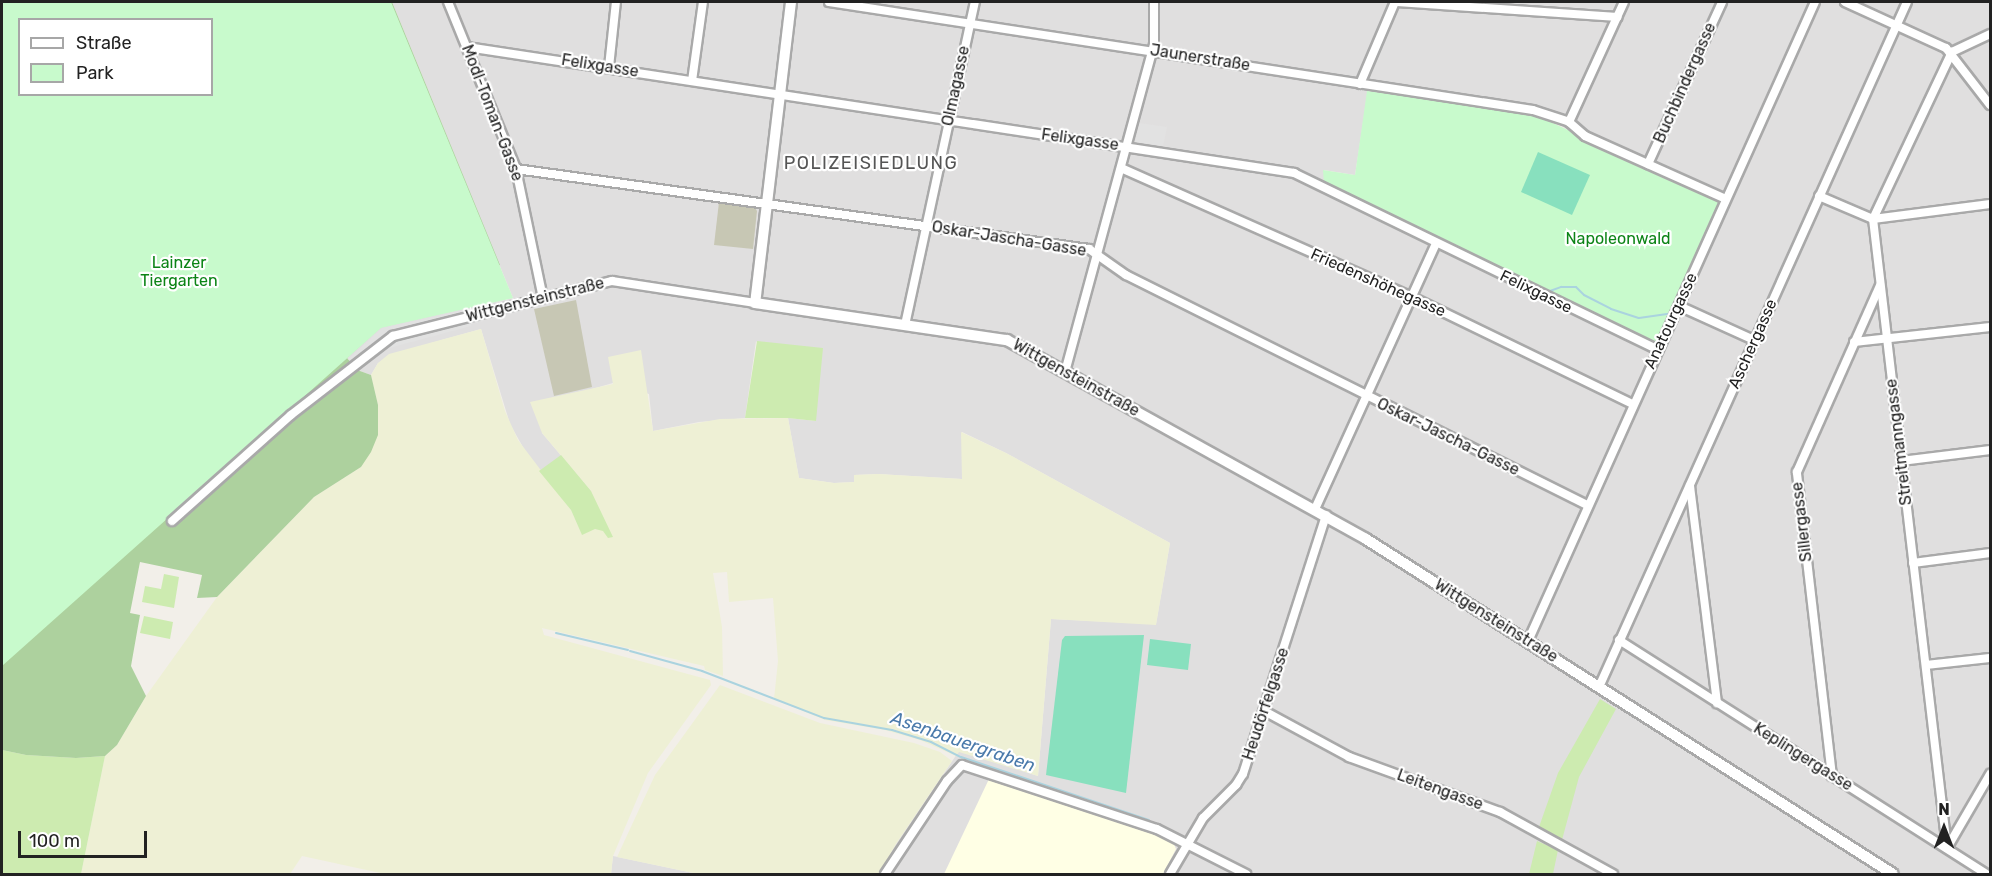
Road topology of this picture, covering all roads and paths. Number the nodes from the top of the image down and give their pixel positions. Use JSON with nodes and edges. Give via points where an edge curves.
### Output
{"nodes":[{"id":1,"x":448,"y":2,"type":"edge"},
{"id":2,"x":616,"y":2,"type":"edge"},
{"id":3,"x":703,"y":2,"type":"edge"},
{"id":4,"x":791,"y":2,"type":"edge"},
{"id":5,"x":829,"y":2,"type":"edge"},
{"id":6,"x":975,"y":2,"type":"edge"},
{"id":7,"x":1154,"y":2,"type":"edge"},
{"id":8,"x":1396,"y":2,"type":"edge"},
{"id":9,"x":1624,"y":2,"type":"edge"},
{"id":10,"x":1722,"y":2,"type":"edge"},
{"id":11,"x":1815,"y":2,"type":"edge"},
{"id":12,"x":1845,"y":2,"type":"edge"},
{"id":13,"x":1907,"y":2,"type":"edge"},
{"id":14,"x":1617,"y":17,"type":"junction"},
{"id":15,"x":970,"y":23,"type":"junction"},
{"id":16,"x":1897,"y":25,"type":"junction"},
{"id":17,"x":1990,"y":34,"type":"edge"},
{"id":18,"x":467,"y":47,"type":"junction"},
{"id":19,"x":1152,"y":50,"type":"junction"},
{"id":20,"x":1952,"y":52,"type":"junction"},
{"id":21,"x":609,"y":67,"type":"junction"},
{"id":22,"x":692,"y":81,"type":"junction"},
{"id":23,"x":1360,"y":84,"type":"junction"},
{"id":24,"x":778,"y":94,"type":"junction"},
{"id":25,"x":1990,"y":105,"type":"edge"},
{"id":26,"x":948,"y":121,"type":"junction"},
{"id":27,"x":1569,"y":122,"type":"junction"},
{"id":28,"x":1126,"y":146,"type":"junction"},
{"id":29,"x":1648,"y":164,"type":"junction"},
{"id":30,"x":1121,"y":168,"type":"junction"},
{"id":31,"x":516,"y":169,"type":"junction"},
{"id":32,"x":1819,"y":196,"type":"junction"},
{"id":33,"x":1726,"y":199,"type":"junction"},
{"id":34,"x":765,"y":203,"type":"junction"},
{"id":35,"x":1990,"y":204,"type":"edge"},
{"id":36,"x":1873,"y":219,"type":"junction"},
{"id":37,"x":927,"y":227,"type":"junction"},
{"id":38,"x":1436,"y":244,"type":"junction"},
{"id":39,"x":1097,"y":254,"type":"junction"},
{"id":40,"x":1880,"y":285,"type":"junction"},
{"id":41,"x":1412,"y":297,"type":"junction"},
{"id":42,"x":543,"y":298,"type":"junction"},
{"id":43,"x":755,"y":303,"type":"junction"},
{"id":44,"x":1679,"y":306,"type":"junction"},
{"id":45,"x":905,"y":325,"type":"junction"},
{"id":46,"x":1990,"y":327,"type":"edge"},
{"id":47,"x":1887,"y":339,"type":"junction"},
{"id":48,"x":1754,"y":340,"type":"junction"},
{"id":49,"x":1854,"y":342,"type":"junction"},
{"id":50,"x":1658,"y":350,"type":"junction"},
{"id":51,"x":1065,"y":372,"type":"junction"},
{"id":52,"x":1366,"y":397,"type":"junction"},
{"id":53,"x":1632,"y":404,"type":"junction"},
{"id":54,"x":1990,"y":450,"type":"edge"},
{"id":55,"x":1901,"y":461,"type":"junction"},
{"id":56,"x":1689,"y":485,"type":"junction"},
{"id":57,"x":1587,"y":505,"type":"junction"},
{"id":58,"x":1315,"y":509,"type":"junction"},
{"id":59,"x":1326,"y":515,"type":"junction"},
{"id":60,"x":172,"y":521,"type":"dead end"},
{"id":61,"x":1990,"y":554,"type":"edge"},
{"id":62,"x":1913,"y":563,"type":"junction"},
{"id":63,"x":1619,"y":640,"type":"junction"},
{"id":64,"x":1528,"y":641,"type":"junction"},
{"id":65,"x":1990,"y":658,"type":"edge"},
{"id":66,"x":1926,"y":665,"type":"junction"},
{"id":67,"x":1599,"y":687,"type":"junction"},
{"id":68,"x":1717,"y":703,"type":"junction"},
{"id":69,"x":1263,"y":711,"type":"junction"},
{"id":70,"x":1990,"y":774,"type":"edge"},
{"id":71,"x":1832,"y":776,"type":"junction"},
{"id":72,"x":1187,"y":843,"type":"junction"},
{"id":73,"x":1947,"y":848,"type":"junction"},
{"id":74,"x":885,"y":874,"type":"edge"},
{"id":75,"x":1170,"y":874,"type":"edge"},
{"id":76,"x":1246,"y":874,"type":"edge"},
{"id":77,"x":1613,"y":874,"type":"edge"},
{"id":78,"x":1893,"y":874,"type":"edge"},
{"id":79,"x":1986,"y":874,"type":"edge"}],
"edges":[{"from":1,"to":18,"type":"street","name":"Modl-Toman-Gasse"},
{"from":2,"to":21,"type":"street"},
{"from":3,"to":22,"type":"street"},
{"from":4,"to":24,"type":"street"},
{"from":5,"to":15,"type":"street","name":"Jaunerstraße"},
{"from":6,"to":15,"type":"street","name":"Olmagasse"},
{"from":7,"to":19,"type":"street"},
{"from":8,"to":14,"type":"street"},
{"from":8,"to":23,"type":"street"},
{"from":9,"to":14,"type":"street"},
{"from":10,"to":29,"type":"street","name":"Buchbindergasse"},
{"from":11,"to":33,"type":"street","name":"Anatourgasse"},
{"from":12,"to":16,"type":"street"},
{"from":13,"to":16,"type":"street","name":"Aschergasse"},
{"from":14,"to":27,"type":"street"},
{"from":15,"to":19,"type":"street","name":"Jaunerstraße"},
{"from":15,"to":26,"type":"street","name":"Olmagasse"},
{"from":16,"to":20,"type":"street"},
{"from":16,"to":32,"type":"street","name":"Aschergasse"},
{"from":17,"to":20,"type":"street"},
{"from":18,"to":21,"type":"street","name":"Felixgasse"},
{"from":18,"to":31,"type":"street","name":"Modl-Toman-Gasse"},
{"from":19,"to":23,"type":"street","name":"Jaunerstraße"},
{"from":19,"to":28,"type":"street"},
{"from":20,"to":25,"type":"street"},
{"from":20,"to":36,"type":"street"},
{"from":21,"to":22,"type":"street","name":"Felixgasse"},
{"from":22,"to":24,"type":"street","name":"Felixgasse"},
{"from":23,"to":27,"type":"street","name":"Jaunerstraße","via":[[1533,110]]},
{"from":24,"to":26,"type":"street","name":"Felixgasse"},
{"from":24,"to":34,"type":"street"},
{"from":26,"to":28,"type":"street","name":"Felixgasse"},
{"from":26,"to":37,"type":"street","name":"Olmagasse"},
{"from":27,"to":29,"type":"street","name":"Jaunerstraße","via":[[1585,136]]},
{"from":28,"to":30,"type":"street"},
{"from":28,"to":38,"type":"street","name":"Felixgasse","via":[[1294,173]]},
{"from":29,"to":33,"type":"street","name":"Jaunerstraße"},
{"from":30,"to":39,"type":"street"},
{"from":30,"to":41,"type":"street","name":"Friedenshöhegasse"},
{"from":31,"to":34,"type":"street","name":"Oskar-Jascha-Gasse"},
{"from":31,"to":42,"type":"street","name":"Modl-Toman-Gasse"},
{"from":32,"to":36,"type":"street"},
{"from":32,"to":48,"type":"street","name":"Aschergasse"},
{"from":33,"to":44,"type":"street","name":"Anatourgasse"},
{"from":34,"to":37,"type":"street","name":"Oskar-Jascha-Gasse"},
{"from":34,"to":43,"type":"street"},
{"from":35,"to":36,"type":"street"},
{"from":36,"to":40,"type":"street","name":"Streitmanngasse"},
{"from":37,"to":39,"type":"street","name":"Oskar-Jascha-Gasse","via":[[1089,249]]},
{"from":37,"to":45,"type":"street","name":"Olmagasse"},
{"from":38,"to":41,"type":"street"},
{"from":38,"to":50,"type":"street","name":"Felixgasse"},
{"from":39,"to":51,"type":"street"},
{"from":39,"to":52,"type":"street","name":"Oskar-Jascha-Gasse","via":[[1126,275]]},
{"from":40,"to":47,"type":"street","name":"Streitmanngasse"},
{"from":40,"to":49,"type":"street","name":"Sillergasse"},
{"from":41,"to":52,"type":"street"},
{"from":41,"to":53,"type":"street","name":"Friedenshöhegasse"},
{"from":42,"to":43,"type":"street","name":"Wittgensteinstraße","via":[[612,281]]},
{"from":42,"to":60,"type":"street","name":"Wittgensteinstraße","via":[[383,341],[291,415]]},
{"from":43,"to":45,"type":"street","name":"Wittgensteinstraße"},
{"from":44,"to":48,"type":"street"},
{"from":44,"to":50,"type":"street","name":"Anatourgasse"},
{"from":45,"to":51,"type":"street","name":"Wittgensteinstraße","via":[[1007,340]]},
{"from":46,"to":47,"type":"street"},
{"from":47,"to":49,"type":"street"},
{"from":47,"to":55,"type":"street","name":"Streitmanngasse"},
{"from":48,"to":56,"type":"street","name":"Aschergasse"},
{"from":49,"to":71,"type":"street","name":"Sillergasse","via":[[1797,472]]},
{"from":50,"to":53,"type":"street","name":"Anatourgasse"},
{"from":51,"to":58,"type":"street","name":"Wittgensteinstraße"},
{"from":52,"to":57,"type":"street","name":"Oskar-Jascha-Gasse"},
{"from":52,"to":58,"type":"street"},
{"from":53,"to":57,"type":"street","name":"Anatourgasse"},
{"from":54,"to":55,"type":"street"},
{"from":55,"to":62,"type":"street","name":"Streitmanngasse"},
{"from":56,"to":63,"type":"street","name":"Aschergasse"},
{"from":56,"to":68,"type":"street"},
{"from":57,"to":64,"type":"street","name":"Anatourgasse"},
{"from":58,"to":59,"type":"street","name":"Wittgensteinstraße"},
{"from":59,"to":64,"type":"street","name":"Wittgensteinstraße"},
{"from":59,"to":69,"type":"street","name":"Heudörfelgasse"},
{"from":61,"to":62,"type":"street"},
{"from":62,"to":66,"type":"street","name":"Streitmanngasse"},
{"from":63,"to":67,"type":"street","name":"Aschergasse"},
{"from":63,"to":68,"type":"street","name":"Keplingergasse"},
{"from":64,"to":67,"type":"street","name":"Wittgensteinstraße"},
{"from":65,"to":66,"type":"street"},
{"from":66,"to":73,"type":"street","name":"Streitmanngasse"},
{"from":67,"to":78,"type":"street","name":"Wittgensteinstraße"},
{"from":68,"to":71,"type":"street","name":"Keplingergasse"},
{"from":69,"to":72,"type":"street","name":"Heudörfelgasse","via":[[1240,779],[1210,809]]},
{"from":69,"to":77,"type":"street","name":"Leitengasse","via":[[1349,757],[1500,812]]},
{"from":70,"to":73,"type":"street"},
{"from":71,"to":73,"type":"street","name":"Keplingergasse"},
{"from":72,"to":74,"type":"street","via":[[1157,829],[962,765],[939,792]]},
{"from":72,"to":75,"type":"street","name":"Heudörfelgasse"},
{"from":72,"to":76,"type":"street"},
{"from":73,"to":79,"type":"street","name":"Keplingergasse"}]}
